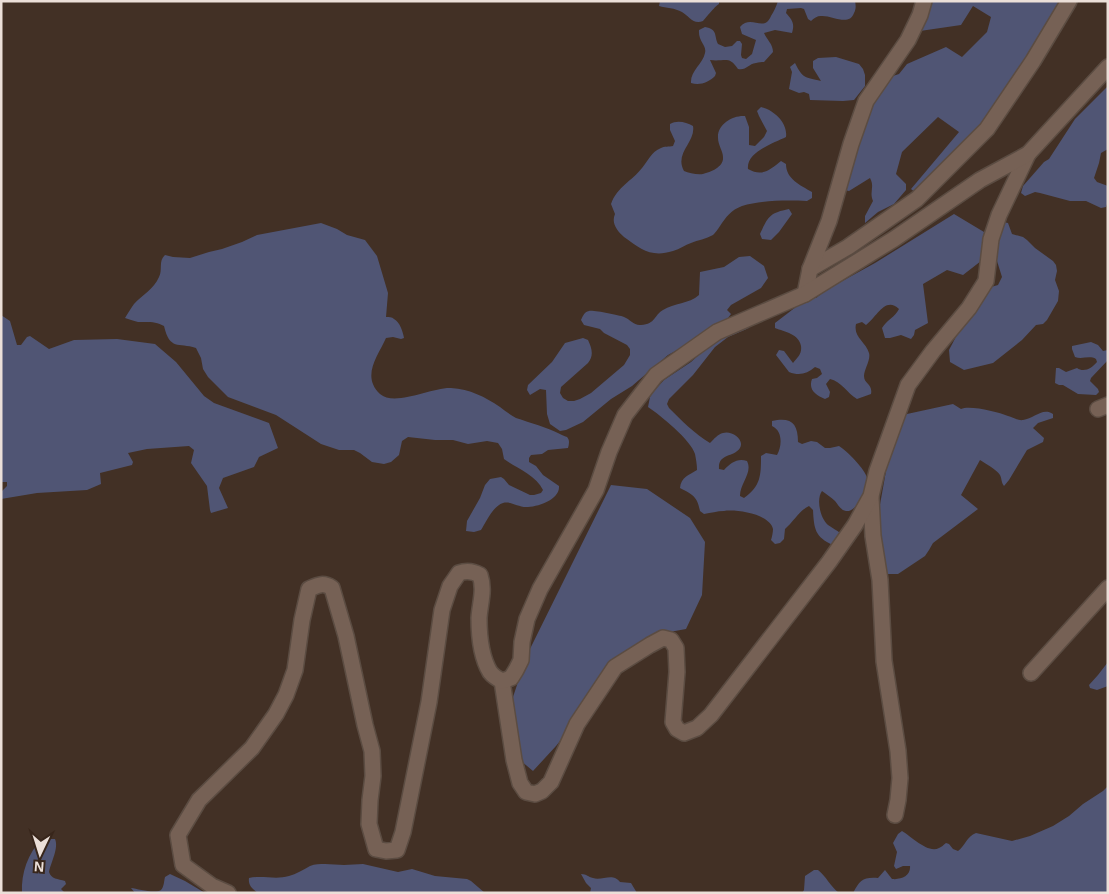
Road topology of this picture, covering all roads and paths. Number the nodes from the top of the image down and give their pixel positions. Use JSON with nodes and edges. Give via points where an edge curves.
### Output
{"nodes":[{"id":1,"x":924,"y":1,"type":"edge"},
{"id":2,"x":1069,"y":1,"type":"edge"},
{"id":3,"x":1108,"y":67,"type":"edge"},
{"id":4,"x":1028,"y":154,"type":"junction"},
{"id":5,"x":810,"y":269,"type":"junction"},
{"id":6,"x":805,"y":294,"type":"junction"},
{"id":7,"x":871,"y":496,"type":"junction"},
{"id":8,"x":1108,"y":588,"type":"edge"},
{"id":9,"x":1031,"y":673,"type":"dead end"},
{"id":10,"x":502,"y":681,"type":"junction"},
{"id":11,"x":895,"y":815,"type":"dead end"},
{"id":12,"x":228,"y":893,"type":"edge"}],
"edges":[{"from":1,"to":5,"type":"street","via":[[908,40],[866,101],[829,220]]},
{"from":2,"to":5,"type":"street","via":[[987,129],[917,199]]},
{"from":3,"to":4,"type":"street"},
{"from":4,"to":6,"type":"street","via":[[980,180],[894,240]]},
{"from":4,"to":7,"type":"street","via":[[991,239],[986,281],[908,386],[877,470]]},
{"from":5,"to":6,"type":"street"},
{"from":6,"to":10,"type":"street","via":[[717,332],[656,375],[625,415],[596,490],[540,589],[527,619],[516,670],[510,678]]},
{"from":7,"to":10,"type":"street","via":[[830,562],[697,728],[684,733],[673,722],[676,648],[671,640],[663,638],[615,667],[578,724],[551,782],[535,794],[526,792],[514,760]]},
{"from":7,"to":11,"type":"street","via":[[884,661],[898,751],[900,778]]},
{"from":8,"to":9,"type":"street"},
{"from":10,"to":12,"type":"street","via":[[491,673],[484,658],[479,617],[483,584],[480,575],[464,571],[450,586],[442,610],[429,702],[403,832],[397,850],[376,849],[369,824],[372,751],[346,636],[332,588],[326,584],[309,589],[295,670],[276,714],[252,748],[199,800],[178,836],[183,865],[212,886]]}]}
